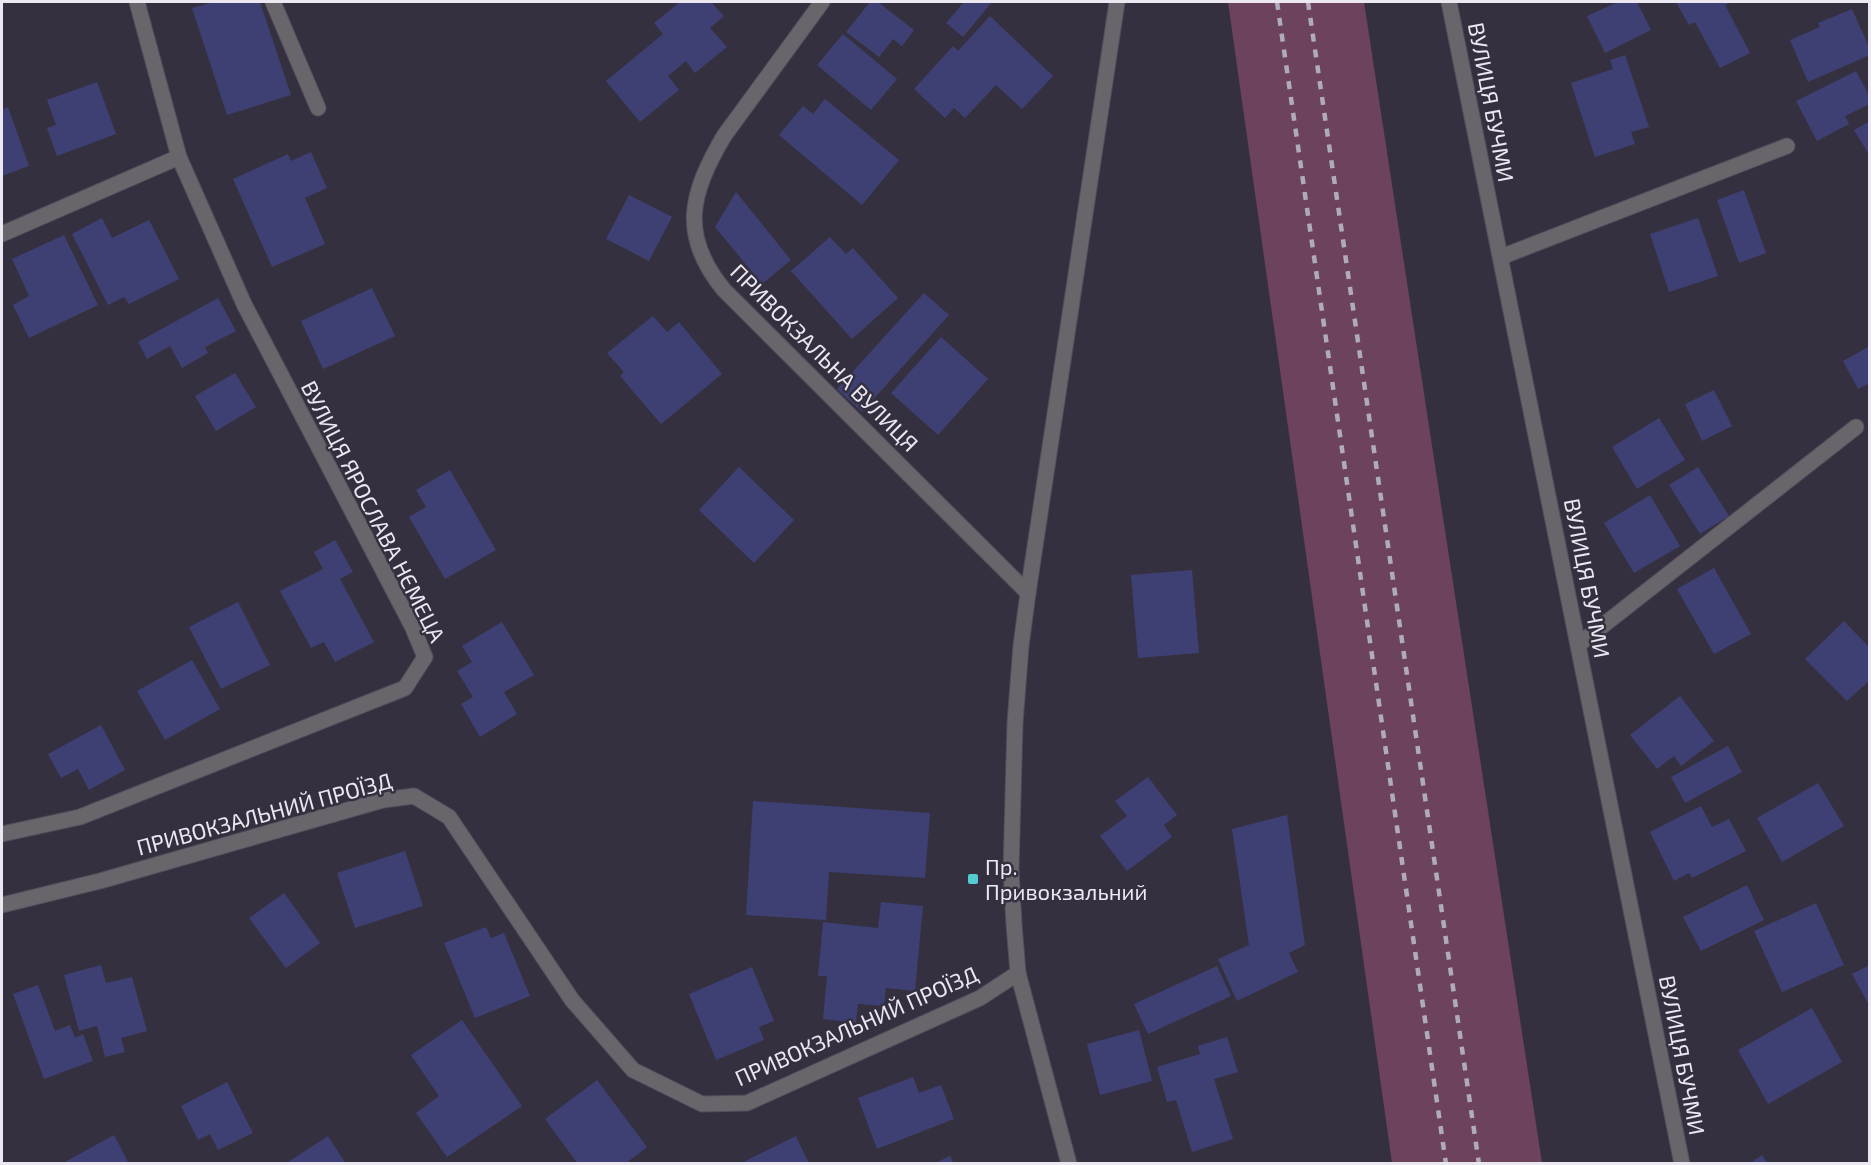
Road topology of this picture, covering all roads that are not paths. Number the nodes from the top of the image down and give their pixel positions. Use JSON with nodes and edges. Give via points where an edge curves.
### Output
{"nodes":[{"id":1,"x":137,"y":2,"type":"edge"},
{"id":2,"x":273,"y":2,"type":"edge"},
{"id":3,"x":822,"y":2,"type":"edge"},
{"id":4,"x":1117,"y":2,"type":"edge"},
{"id":5,"x":1449,"y":2,"type":"edge"},
{"id":6,"x":318,"y":108,"type":"dead end"},
{"id":7,"x":1787,"y":146,"type":"dead end"},
{"id":8,"x":179,"y":158,"type":"junction"},
{"id":9,"x":2,"y":234,"type":"edge"},
{"id":10,"x":1501,"y":257,"type":"junction"},
{"id":11,"x":1856,"y":427,"type":"dead end"},
{"id":12,"x":1028,"y":593,"type":"junction"},
{"id":13,"x":1578,"y":645,"type":"junction"},
{"id":14,"x":2,"y":834,"type":"edge"},
{"id":15,"x":2,"y":905,"type":"edge"},
{"id":16,"x":1018,"y":973,"type":"junction"},
{"id":17,"x":1069,"y":1164,"type":"edge"},
{"id":18,"x":1682,"y":1164,"type":"edge"}],
"edges":[{"from":1,"to":8,"type":"street","name":"ВУЛИЦЯ ЯРОСЛАВА НЄМЕЦА"},
{"from":2,"to":6,"type":"street"},
{"from":3,"to":12,"type":"street","name":"ПРИВОКЗАЛЬНА ВУЛИЦЯ","via":[[711,157],[696,200],[693,226],[698,250],[708,271],[724,290]]},
{"from":4,"to":12,"type":"street"},
{"from":5,"to":10,"type":"street","name":"ВУЛИЦЯ БУЧМИ"},
{"from":7,"to":10,"type":"street"},
{"from":8,"to":9,"type":"street"},
{"from":8,"to":14,"type":"street","name":"ВУЛИЦЯ ЯРОСЛАВА НЄМЕЦА","via":[[244,304],[425,657],[405,688],[80,817]]},
{"from":10,"to":13,"type":"street","name":"ВУЛИЦЯ БУЧМИ"},
{"from":11,"to":13,"type":"street"},
{"from":12,"to":16,"type":"street","via":[[1016,712],[1012,814],[1011,870]]},
{"from":13,"to":18,"type":"street","name":"ВУЛИЦЯ БУЧМИ"},
{"from":15,"to":16,"type":"street","name":"ПРИВОКЗАЛЬНИЙ ПРОЇЗД","via":[[383,800],[414,796],[449,817],[572,1000],[633,1070],[702,1104],[747,1103],[980,998]]},
{"from":16,"to":17,"type":"street"}]}
